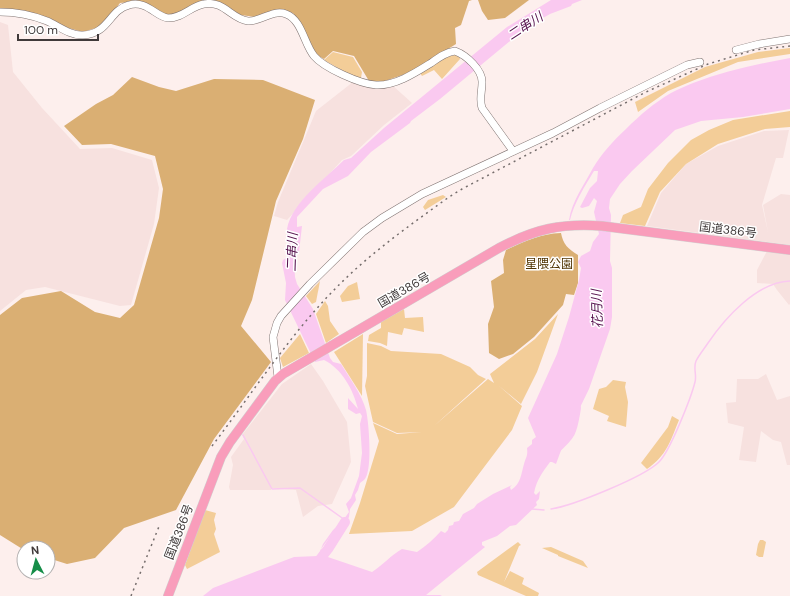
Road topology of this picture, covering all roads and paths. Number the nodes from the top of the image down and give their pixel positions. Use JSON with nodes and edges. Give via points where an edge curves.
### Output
{"nodes":[{"id":1,"x":0,"y":12,"type":"edge"},
{"id":2,"x":790,"y":39,"type":"edge"},
{"id":3,"x":736,"y":50,"type":"dead end"},
{"id":4,"x":700,"y":62,"type":"dead end"},
{"id":5,"x":513,"y":151,"type":"junction"},
{"id":6,"x":790,"y":250,"type":"edge"},
{"id":7,"x":278,"y":377,"type":"junction"},
{"id":8,"x":168,"y":596,"type":"edge"}],
"edges":[{"from":1,"to":5,"type":"street","via":[[28,15],[81,36],[97,32],[123,6],[132,4],[150,8],[166,18],[176,18],[205,4],[224,7],[248,21],[277,13],[285,14],[298,26],[314,56],[328,67],[361,82],[377,85],[406,77],[455,51],[461,53],[479,71],[482,79],[482,108]]},
{"from":2,"to":3,"type":"street"},
{"from":4,"to":5,"type":"street","via":[[687,65]]},
{"from":5,"to":7,"type":"street","via":[[422,194],[363,232],[281,316],[272,336]]},
{"from":6,"to":7,"type":"highway","name":"国道386号","via":[[634,230],[575,225],[553,227],[521,237],[499,248]]},
{"from":7,"to":8,"type":"highway","name":"国道386号","via":[[221,457]]}]}
